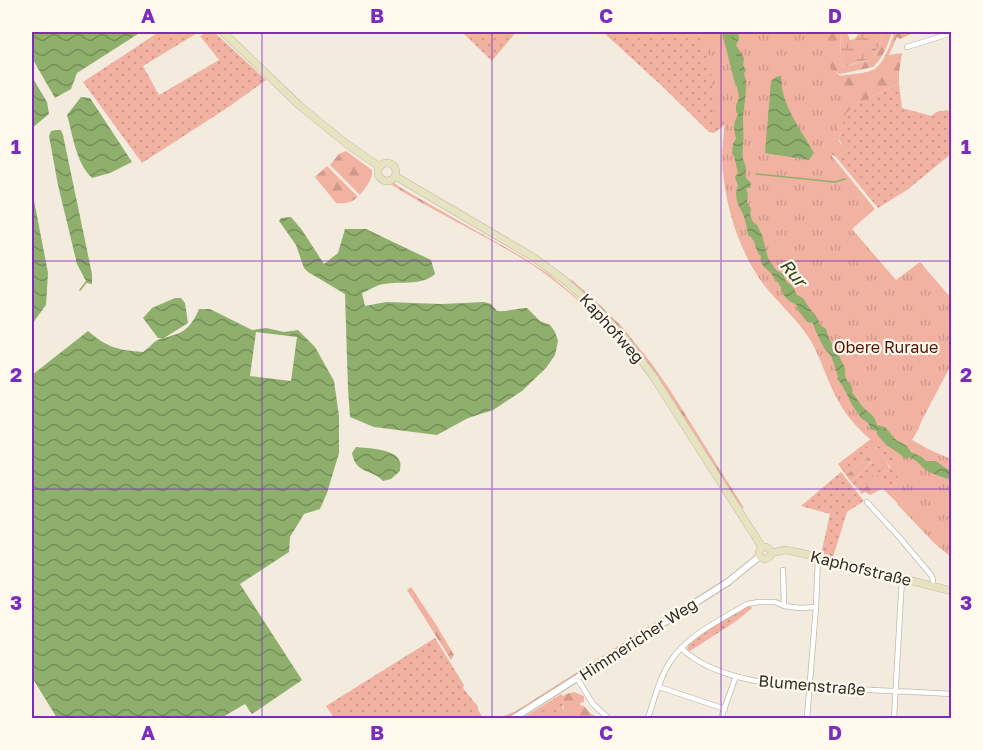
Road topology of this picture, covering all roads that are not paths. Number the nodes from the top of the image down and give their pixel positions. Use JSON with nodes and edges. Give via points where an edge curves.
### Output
{"nodes":[{"id":1,"x":223,"y":32,"type":"edge"},
{"id":2,"x":951,"y":33,"type":"edge"},
{"id":3,"x":907,"y":47,"type":"dead end"},
{"id":4,"x":380,"y":167,"type":"junction"},
{"id":5,"x":395,"y":177,"type":"junction"},
{"id":6,"x":867,"y":502,"type":"dead end"},
{"id":7,"x":762,"y":548,"type":"junction"},
{"id":8,"x":771,"y":553,"type":"junction"},
{"id":9,"x":760,"y":556,"type":"junction"},
{"id":10,"x":818,"y":557,"type":"junction"},
{"id":11,"x":783,"y":570,"type":"dead end"},
{"id":12,"x":902,"y":578,"type":"junction"},
{"id":13,"x":933,"y":585,"type":"junction"},
{"id":14,"x":951,"y":591,"type":"edge"},
{"id":15,"x":784,"y":606,"type":"junction"},
{"id":16,"x":816,"y":607,"type":"junction"},
{"id":17,"x":681,"y":648,"type":"junction"},
{"id":18,"x":736,"y":676,"type":"junction"},
{"id":19,"x":577,"y":678,"type":"junction"},
{"id":20,"x":659,"y":687,"type":"junction"},
{"id":21,"x":810,"y":687,"type":"junction"},
{"id":22,"x":896,"y":691,"type":"junction"},
{"id":23,"x":951,"y":694,"type":"edge"},
{"id":24,"x":725,"y":709,"type":"junction"},
{"id":25,"x":514,"y":718,"type":"edge"},
{"id":26,"x":608,"y":718,"type":"edge"},
{"id":27,"x":648,"y":718,"type":"edge"},
{"id":28,"x":721,"y":718,"type":"edge"},
{"id":29,"x":807,"y":718,"type":"edge"},
{"id":30,"x":894,"y":718,"type":"edge"}],
"edges":[{"from":1,"to":4,"type":"main road","name":"Kaphofweg","via":[[300,106]]},
{"from":2,"to":3,"type":"street"},
{"from":4,"to":5,"type":"main road","name":"Kaphofweg","via":[[386,163],[393,165]]},
{"from":4,"to":5,"type":"main road","name":"Kaphofweg","via":[[383,180]]},
{"from":5,"to":7,"type":"main road","name":"Kaphofweg","via":[[533,257],[598,310],[653,376]]},
{"from":6,"to":13,"type":"street","via":[[933,579]]},
{"from":7,"to":8,"type":"main road"},
{"from":7,"to":9,"type":"main road"},
{"from":8,"to":9,"type":"main road","via":[[768,558]]},
{"from":8,"to":10,"type":"main road","name":"Kaphofstraße","via":[[785,550]]},
{"from":9,"to":19,"type":"street","name":"Himmericher Weg","via":[[728,582]]},
{"from":10,"to":12,"type":"main road","name":"Kaphofstraße"},
{"from":10,"to":16,"type":"street"},
{"from":11,"to":15,"type":"street"},
{"from":12,"to":13,"type":"main road","name":"Kaphofstraße"},
{"from":12,"to":22,"type":"street"},
{"from":13,"to":14,"type":"main road","name":"Kaphofstraße"},
{"from":15,"to":16,"type":"street"},
{"from":15,"to":17,"type":"street","via":[[775,602],[747,604]]},
{"from":16,"to":21,"type":"street"},
{"from":17,"to":18,"type":"street","name":"Blumenstraße","via":[[707,666]]},
{"from":17,"to":20,"type":"street"},
{"from":18,"to":21,"type":"street","name":"Blumenstraße"},
{"from":18,"to":24,"type":"street"},
{"from":19,"to":25,"type":"street","name":"Himmericher Weg"},
{"from":19,"to":26,"type":"street","via":[[593,704]]},
{"from":20,"to":24,"type":"street"},
{"from":20,"to":27,"type":"street"},
{"from":21,"to":22,"type":"street","name":"Blumenstraße"},
{"from":21,"to":29,"type":"street"},
{"from":22,"to":23,"type":"street","name":"Blumenstraße"},
{"from":22,"to":30,"type":"street"},
{"from":24,"to":28,"type":"street"}]}
